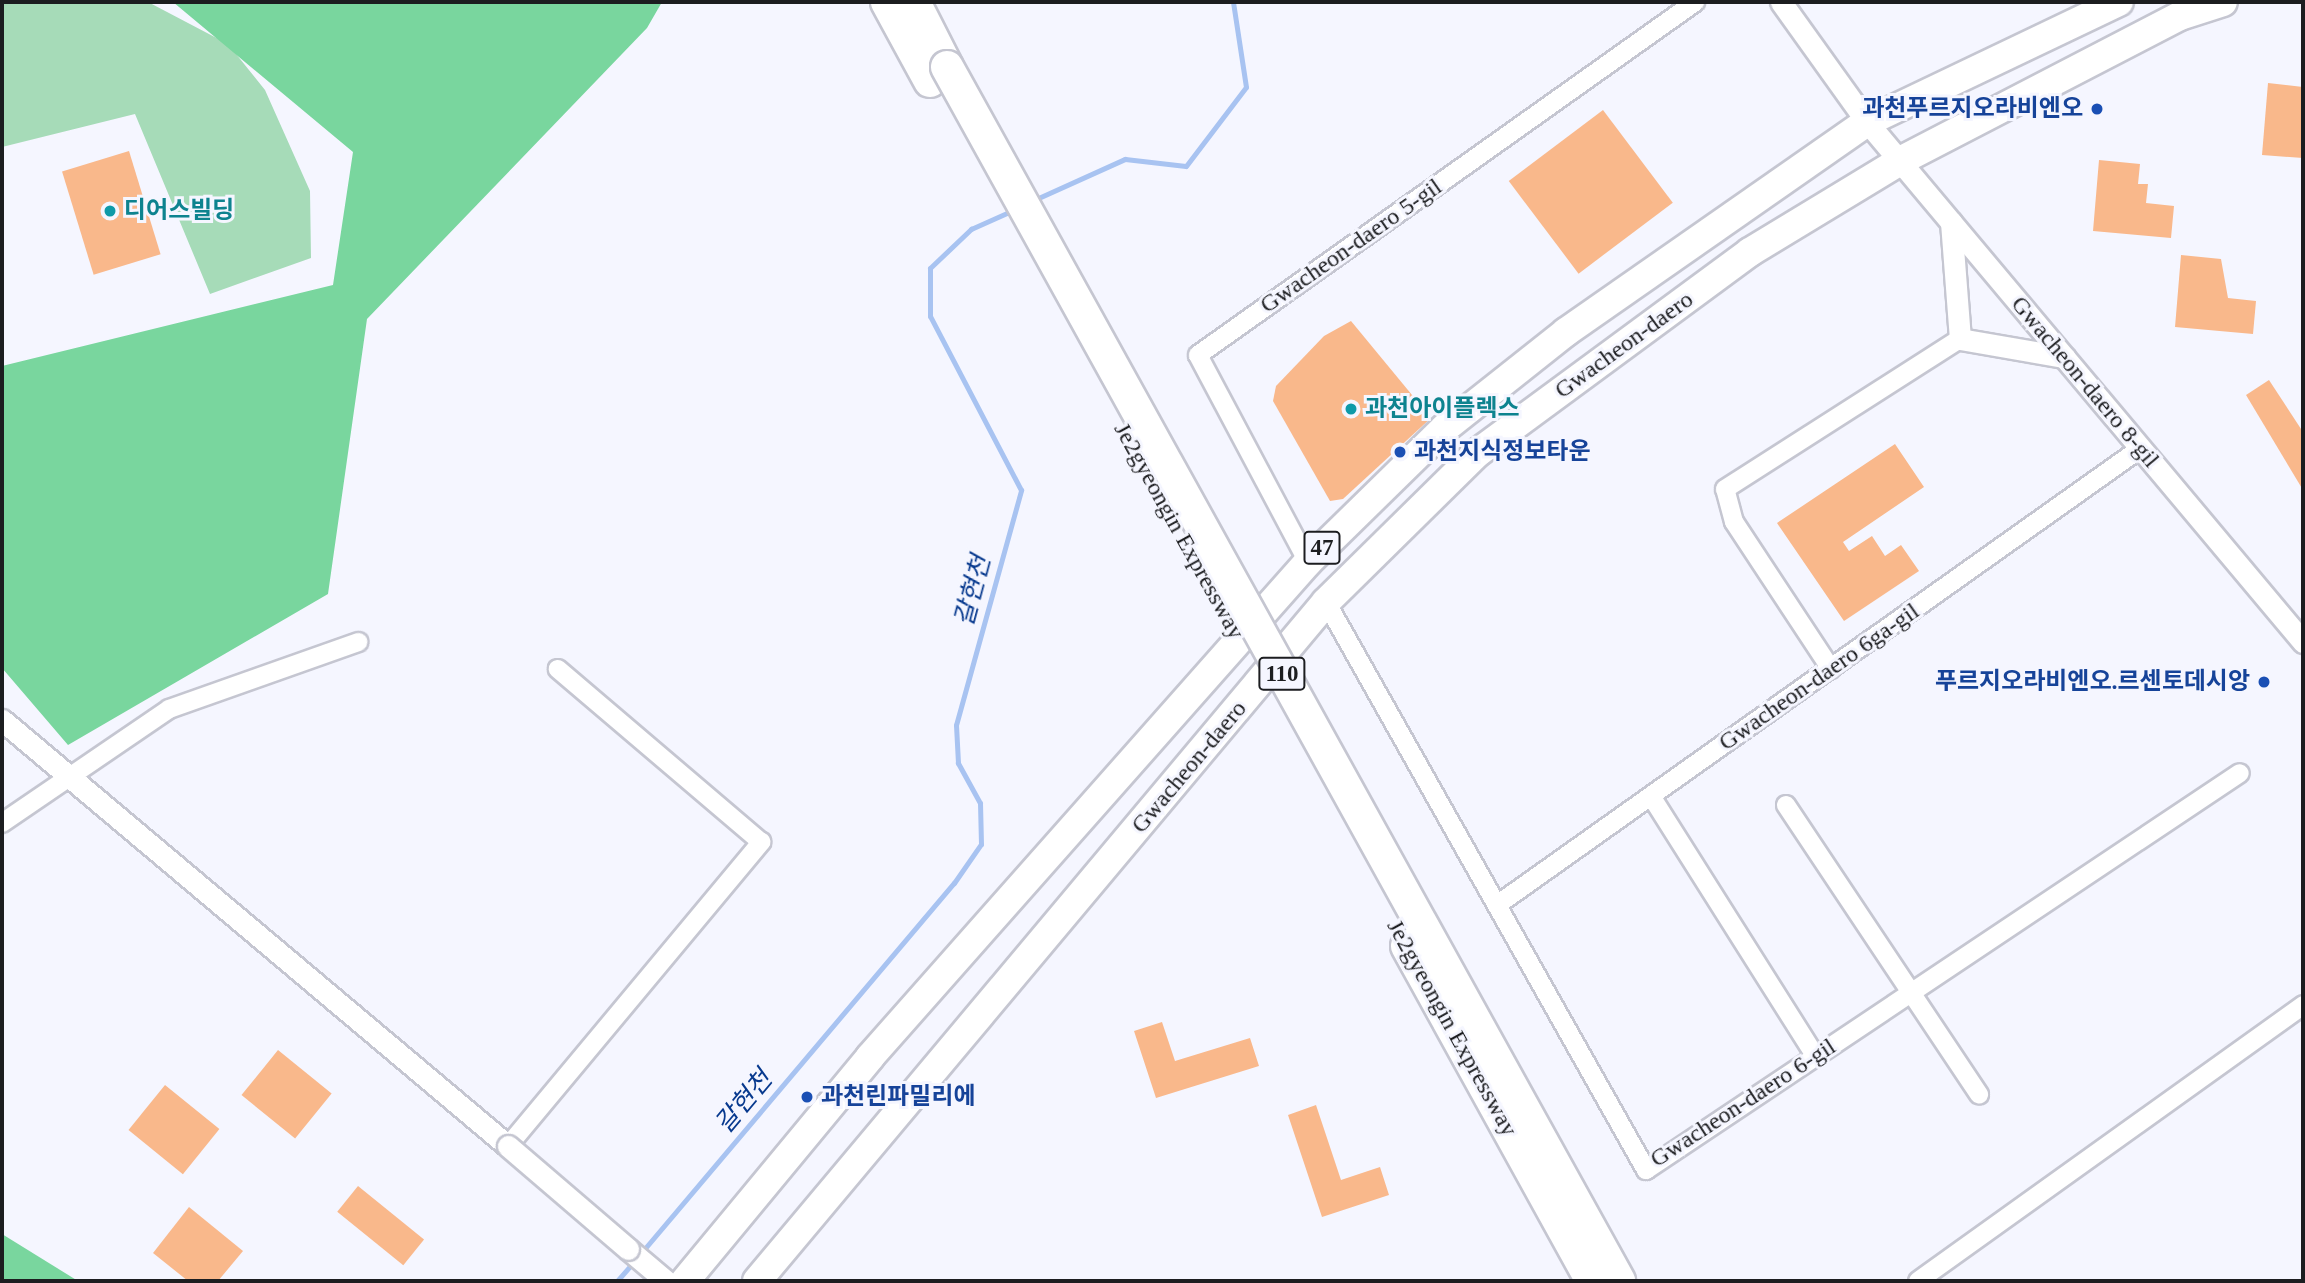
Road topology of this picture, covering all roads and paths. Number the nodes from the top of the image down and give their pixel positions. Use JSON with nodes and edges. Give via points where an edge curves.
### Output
{"nodes":[{"id":1,"x":887,"y":2,"type":"edge"},
{"id":2,"x":914,"y":2,"type":"edge"},
{"id":3,"x":1695,"y":2,"type":"edge"},
{"id":4,"x":1781,"y":2,"type":"edge"},
{"id":5,"x":2119,"y":2,"type":"edge"},
{"id":6,"x":2223,"y":2,"type":"edge"},
{"id":7,"x":939,"y":74,"type":"junction"},
{"id":8,"x":1867,"y":122,"type":"junction"},
{"id":9,"x":1900,"y":161,"type":"junction"},
{"id":10,"x":1951,"y":222,"type":"junction"},
{"id":11,"x":1960,"y":339,"type":"junction"},
{"id":12,"x":2064,"y":357,"type":"junction"},
{"id":13,"x":2141,"y":448,"type":"junction"},
{"id":14,"x":1308,"y":562,"type":"junction"},
{"id":15,"x":1326,"y":602,"type":"junction"},
{"id":16,"x":358,"y":642,"type":"dead end"},
{"id":17,"x":2303,"y":642,"type":"edge"},
{"id":18,"x":558,"y":669,"type":"dead end"},
{"id":19,"x":1831,"y":669,"type":"junction"},
{"id":20,"x":2,"y":720,"type":"edge"},
{"id":21,"x":2240,"y":773,"type":"dead end"},
{"id":22,"x":69,"y":776,"type":"junction"},
{"id":23,"x":1651,"y":796,"type":"junction"},
{"id":24,"x":1786,"y":804,"type":"dead end"},
{"id":25,"x":2,"y":823,"type":"edge"},
{"id":26,"x":1497,"y":905,"type":"junction"},
{"id":27,"x":1912,"y":993,"type":"junction"},
{"id":28,"x":2303,"y":1005,"type":"edge"},
{"id":29,"x":1816,"y":1057,"type":"junction"},
{"id":30,"x":1979,"y":1094,"type":"dead end"},
{"id":31,"x":508,"y":1146,"type":"junction"},
{"id":32,"x":666,"y":1281,"type":"edge"},
{"id":33,"x":685,"y":1281,"type":"edge"},
{"id":34,"x":757,"y":1281,"type":"edge"},
{"id":35,"x":1592,"y":1281,"type":"edge"},
{"id":36,"x":1619,"y":1281,"type":"edge"},
{"id":37,"x":1918,"y":1281,"type":"edge"}],
"edges":[{"from":1,"to":7,"type":"highway","name":"Je2gyeongin Expressway","number":"110"},
{"from":2,"to":7,"type":"highway","name":"Je2gyeongin Expressway","number":"110"},
{"from":3,"to":14,"type":"street","name":"Gwacheon-daero 5-gil","via":[[1198,355]]},
{"from":4,"to":8,"type":"street","name":"Gwacheon-daero 8-gil"},
{"from":5,"to":8,"type":"main road","name":"Gwacheon-daero","number":"47"},
{"from":6,"to":9,"type":"main road","name":"Gwacheon-daero","via":[[2180,16]]},
{"from":7,"to":35,"type":"highway","name":"Je2gyeongin Expressway","number":"110","bridge":true},
{"from":7,"to":36,"type":"highway","name":"Je2gyeongin Expressway","number":"110","bridge":true},
{"from":8,"to":9,"type":"street","name":"Gwacheon-daero 8-gil"},
{"from":8,"to":14,"type":"main road","name":"Gwacheon-daero","number":"47","via":[[1478,400]]},
{"from":9,"to":10,"type":"street","name":"Gwacheon-daero 8-gil"},
{"from":9,"to":15,"type":"main road","name":"Gwacheon-daero","via":[[1750,252],[1476,454]]},
{"from":10,"to":11,"type":"street"},
{"from":10,"to":12,"type":"street","name":"Gwacheon-daero 8-gil"},
{"from":11,"to":12,"type":"street"},
{"from":11,"to":19,"type":"street","via":[[1725,489],[1734,522]]},
{"from":12,"to":13,"type":"street","name":"Gwacheon-daero 8-gil"},
{"from":13,"to":17,"type":"street","name":"Gwacheon-daero 8-gil"},
{"from":13,"to":19,"type":"street","name":"Gwacheon-daero 6ga-gil"},
{"from":14,"to":33,"type":"main road","name":"Gwacheon-daero","number":"47","via":[[870,1057]]},
{"from":15,"to":26,"type":"street","name":"Gwacheon-daero 6-gil"},
{"from":15,"to":34,"type":"main road","name":"Gwacheon-daero"},
{"from":16,"to":22,"type":"street","via":[[169,709]]},
{"from":18,"to":31,"type":"street","via":[[761,842]]},
{"from":19,"to":23,"type":"street","name":"Gwacheon-daero 6ga-gil"},
{"from":20,"to":22,"type":"street"},
{"from":21,"to":27,"type":"street","name":"Gwacheon-daero 6-gil"},
{"from":22,"to":25,"type":"street"},
{"from":22,"to":31,"type":"street"},
{"from":23,"to":26,"type":"street","name":"Gwacheon-daero 6ga-gil"},
{"from":23,"to":29,"type":"street"},
{"from":24,"to":27,"type":"street"},
{"from":26,"to":29,"type":"street","name":"Gwacheon-daero 6-gil","via":[[1646,1170]]},
{"from":27,"to":29,"type":"street","name":"Gwacheon-daero 6-gil"},
{"from":27,"to":30,"type":"street"},
{"from":28,"to":37,"type":"street"},
{"from":31,"to":32,"type":"street","bridge":true}]}
